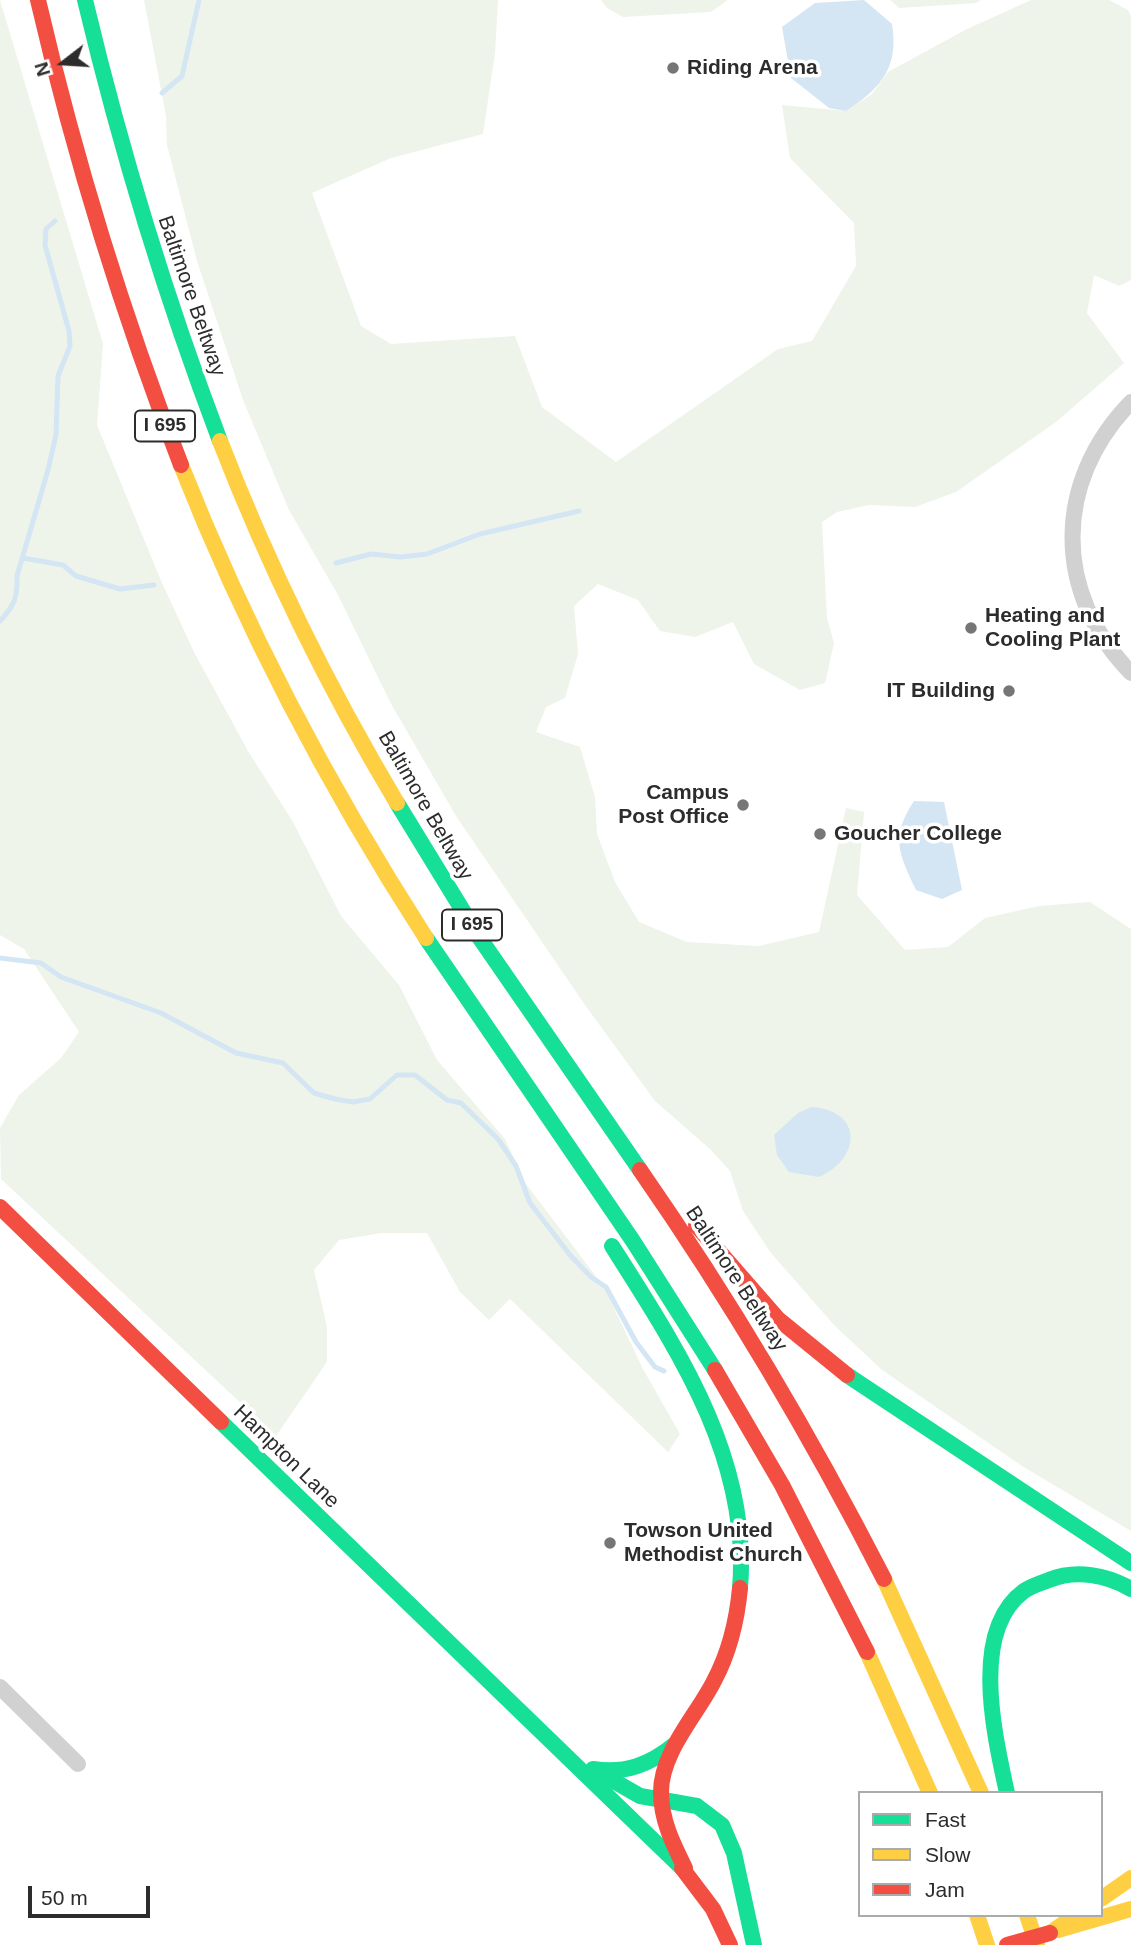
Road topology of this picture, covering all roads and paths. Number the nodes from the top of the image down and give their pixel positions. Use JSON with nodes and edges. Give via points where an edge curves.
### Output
{"nodes":[{"id":1,"x":38,"y":0,"type":"edge"},
{"id":2,"x":85,"y":0,"type":"edge"},
{"id":3,"x":1131,"y":402,"type":"edge"},
{"id":4,"x":1131,"y":673,"type":"edge"},
{"id":5,"x":408,"y":911,"type":"junction"},
{"id":6,"x":567,"y":1065,"type":"junction"},
{"id":7,"x":577,"y":1189,"type":"dead end"},
{"id":8,"x":0,"y":1207,"type":"edge"},
{"id":9,"x":605,"y":1235,"type":"dead end"},
{"id":10,"x":1131,"y":1563,"type":"edge"},
{"id":11,"x":1131,"y":1589,"type":"edge"},
{"id":12,"x":1,"y":1689,"type":"edge"},
{"id":13,"x":544,"y":1735,"type":"junction"},
{"id":14,"x":674,"y":1745,"type":"junction"},
{"id":15,"x":78,"y":1764,"type":"dead end"},
{"id":16,"x":593,"y":1769,"type":"junction"},
{"id":17,"x":929,"y":1791,"type":"edge"},
{"id":18,"x":980,"y":1791,"type":"edge"},
{"id":19,"x":1007,"y":1791,"type":"edge"},
{"id":20,"x":660,"y":1801,"type":"junction"},
{"id":21,"x":685,"y":1868,"type":"junction"},
{"id":22,"x":1131,"y":1878,"type":"edge"},
{"id":23,"x":1103,"y":1897,"type":"edge"},
{"id":24,"x":1131,"y":1909,"type":"edge"},
{"id":25,"x":978,"y":1917,"type":"edge"},
{"id":26,"x":1028,"y":1917,"type":"edge"},
{"id":27,"x":1035,"y":1917,"type":"edge"},
{"id":28,"x":1073,"y":1917,"type":"edge"},
{"id":29,"x":1042,"y":1941,"type":"edge"},
{"id":30,"x":730,"y":1945,"type":"edge"},
{"id":31,"x":754,"y":1945,"type":"edge"},
{"id":32,"x":987,"y":1945,"type":"edge"},
{"id":33,"x":1007,"y":1945,"type":"edge"}],
"edges":[{"from":1,"to":5,"type":"main road","number":"I 695","via":[[89,200],[173,448],[271,667],[324,769]]},
{"from":2,"to":6,"type":"main road","name":"Baltimore Beltway","number":"I 695","via":[[132,187],[174,317],[262,542],[364,744],[447,886]]},
{"from":3,"to":4,"type":"street","via":[[1114,420],[1081,483],[1073,546],[1076,577],[1094,629]]},
{"from":5,"to":7,"type":"main road"},
{"from":5,"to":17,"type":"main road","number":"I 695","via":[[674,1305],[739,1410],[854,1622]]},
{"from":6,"to":10,"type":"main road","via":[[778,1319],[863,1388]]},
{"from":6,"to":18,"type":"main road","name":"Baltimore Beltway","number":"I 695","via":[[712,1277],[837,1486],[897,1604]]},
{"from":8,"to":13,"type":"main road","name":"Hampton Lane"},
{"from":9,"to":14,"type":"main road","via":[[683,1357],[704,1400],[735,1495],[741,1573],[729,1645],[716,1678]]},
{"from":11,"to":19,"type":"main road","via":[[1107,1577],[1068,1575],[1031,1587],[1006,1611],[992,1647],[990,1668]]},
{"from":12,"to":15,"type":"street"},
{"from":13,"to":16,"type":"main road","name":"Hampton Lane"},
{"from":13,"to":21,"type":"main road","name":"Hampton Lane"},
{"from":14,"to":16,"type":"main road","via":[[656,1760],[626,1773]]},
{"from":14,"to":20,"type":"main road","via":[[662,1774]]},
{"from":16,"to":20,"type":"main road","name":"Hampton Lane","via":[[640,1796]]},
{"from":20,"to":21,"type":"main road","via":[[671,1842]]},
{"from":20,"to":31,"type":"main road","name":"Hampton Lane","via":[[697,1806],[722,1825],[734,1853]]},
{"from":21,"to":30,"type":"main road","name":"Hampton Lane","via":[[709,1901]]},
{"from":22,"to":23,"type":"main road"},
{"from":24,"to":29,"type":"main road"},
{"from":25,"to":32,"type":"main road"},
{"from":26,"to":29,"type":"main road"},
{"from":27,"to":29,"type":"main road"},
{"from":28,"to":29,"type":"main road"},
{"from":29,"to":33,"type":"main road","bridge":true}]}
